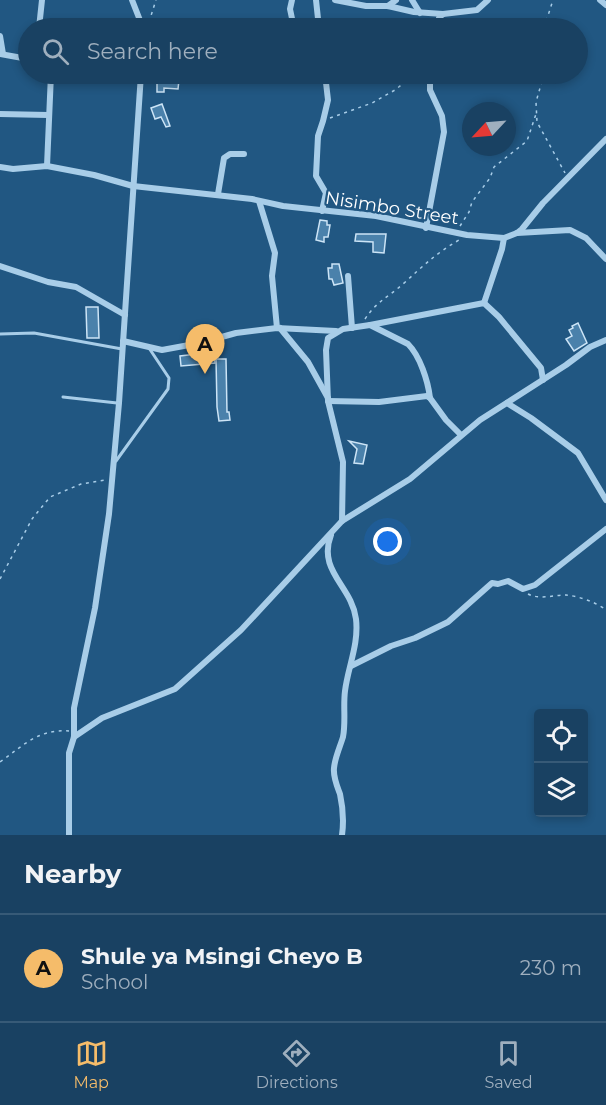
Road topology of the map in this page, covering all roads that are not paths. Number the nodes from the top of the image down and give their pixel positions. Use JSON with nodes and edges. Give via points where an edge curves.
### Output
{"nodes":[{"id":1,"x":42,"y":0,"type":"edge"},
{"id":2,"x":132,"y":0,"type":"edge"},
{"id":3,"x":292,"y":0,"type":"edge"},
{"id":4,"x":316,"y":0,"type":"edge"},
{"id":5,"x":335,"y":0,"type":"edge"},
{"id":6,"x":396,"y":0,"type":"edge"},
{"id":7,"x":412,"y":0,"type":"edge"},
{"id":8,"x":488,"y":0,"type":"edge"},
{"id":9,"x":600,"y":0,"type":"edge"},
{"id":10,"x":606,"y":5,"type":"edge"},
{"id":11,"x":388,"y":6,"type":"junction"},
{"id":12,"x":420,"y":12,"type":"junction"},
{"id":13,"x":443,"y":14,"type":"junction"},
{"id":14,"x":40,"y":18,"type":"edge"},
{"id":15,"x":140,"y":18,"type":"edge"},
{"id":16,"x":292,"y":18,"type":"edge"},
{"id":17,"x":318,"y":18,"type":"edge"},
{"id":18,"x":439,"y":18,"type":"edge"},
{"id":19,"x":0,"y":36,"type":"edge"},
{"id":20,"x":2,"y":54,"type":"edge"},
{"id":21,"x":18,"y":56,"type":"edge"},
{"id":22,"x":50,"y":84,"type":"edge"},
{"id":23,"x":139,"y":84,"type":"edge"},
{"id":24,"x":327,"y":84,"type":"edge"},
{"id":25,"x":430,"y":84,"type":"edge"},
{"id":26,"x":0,"y":114,"type":"edge"},
{"id":27,"x":48,"y":115,"type":"junction"},
{"id":28,"x":606,"y":139,"type":"edge"},
{"id":29,"x":244,"y":154,"type":"dead end"},
{"id":30,"x":46,"y":166,"type":"junction"},
{"id":31,"x":0,"y":167,"type":"edge"},
{"id":32,"x":133,"y":186,"type":"junction"},
{"id":33,"x":218,"y":194,"type":"junction"},
{"id":34,"x":259,"y":201,"type":"junction"},
{"id":35,"x":322,"y":211,"type":"junction"},
{"id":36,"x":426,"y":228,"type":"junction"},
{"id":37,"x":517,"y":234,"type":"junction"},
{"id":38,"x":504,"y":238,"type":"junction"},
{"id":39,"x":606,"y":259,"type":"edge"},
{"id":40,"x":0,"y":266,"type":"edge"},
{"id":41,"x":348,"y":276,"type":"dead end"},
{"id":42,"x":484,"y":303,"type":"junction"},
{"id":43,"x":125,"y":315,"type":"junction"},
{"id":44,"x":370,"y":325,"type":"junction"},
{"id":45,"x":278,"y":328,"type":"junction"},
{"id":46,"x":352,"y":328,"type":"junction"},
{"id":47,"x":337,"y":331,"type":"junction"},
{"id":48,"x":0,"y":334,"type":"edge"},
{"id":49,"x":123,"y":340,"type":"junction"},
{"id":50,"x":606,"y":340,"type":"edge"},
{"id":51,"x":149,"y":348,"type":"junction"},
{"id":52,"x":122,"y":349,"type":"junction"},
{"id":53,"x":543,"y":380,"type":"junction"},
{"id":54,"x":63,"y":397,"type":"dead end"},
{"id":55,"x":430,"y":398,"type":"junction"},
{"id":56,"x":328,"y":400,"type":"junction"},
{"id":57,"x":119,"y":403,"type":"junction"},
{"id":58,"x":507,"y":403,"type":"junction"},
{"id":59,"x":461,"y":435,"type":"junction"},
{"id":60,"x":113,"y":464,"type":"junction"},
{"id":61,"x":606,"y":500,"type":"edge"},
{"id":62,"x":342,"y":521,"type":"junction"},
{"id":63,"x":606,"y":530,"type":"edge"},
{"id":64,"x":332,"y":531,"type":"junction"},
{"id":65,"x":351,"y":666,"type":"junction"},
{"id":66,"x":73,"y":734,"type":"junction"},
{"id":67,"x":69,"y":835,"type":"edge"},
{"id":68,"x":342,"y":835,"type":"edge"}],
"edges":[{"from":1,"to":14,"type":"street"},
{"from":2,"to":15,"type":"street"},
{"from":3,"to":16,"type":"street"},
{"from":4,"to":17,"type":"street"},
{"from":5,"to":11,"type":"street"},
{"from":6,"to":11,"type":"street"},
{"from":7,"to":12,"type":"street"},
{"from":8,"to":13,"type":"street","via":[[477,9]]},
{"from":9,"to":10,"type":"street"},
{"from":11,"to":12,"type":"street"},
{"from":12,"to":13,"type":"street"},
{"from":13,"to":18,"type":"street"},
{"from":19,"to":20,"type":"street"},
{"from":20,"to":21,"type":"street"},
{"from":22,"to":27,"type":"street"},
{"from":23,"to":32,"type":"street"},
{"from":24,"to":35,"type":"street","via":[[328,100],[318,136],[316,176],[326,193]]},
{"from":25,"to":36,"type":"street","via":[[444,132]]},
{"from":26,"to":27,"type":"street"},
{"from":27,"to":30,"type":"street"},
{"from":28,"to":37,"type":"street"},
{"from":29,"to":33,"type":"street","via":[[224,158]]},
{"from":30,"to":31,"type":"street","name":"Nisimbo Street"},
{"from":30,"to":32,"type":"street","name":"Nisimbo Street"},
{"from":32,"to":33,"type":"street","name":"Nisimbo Street"},
{"from":32,"to":43,"type":"street"},
{"from":33,"to":34,"type":"street","name":"Nisimbo Street"},
{"from":34,"to":35,"type":"street","name":"Nisimbo Street"},
{"from":34,"to":45,"type":"street","via":[[275,253],[272,276]]},
{"from":35,"to":36,"type":"street","name":"Nisimbo Street","via":[[376,216]]},
{"from":36,"to":38,"type":"street","name":"Nisimbo Street"},
{"from":37,"to":38,"type":"street","name":"Nisimbo Street"},
{"from":37,"to":39,"type":"street","name":"Nisimbo Street","via":[[578,232]]},
{"from":38,"to":42,"type":"street"},
{"from":40,"to":43,"type":"street","via":[[76,287]]},
{"from":41,"to":46,"type":"street"},
{"from":42,"to":44,"type":"street"},
{"from":42,"to":53,"type":"street","via":[[541,368]]},
{"from":43,"to":49,"type":"street"},
{"from":44,"to":46,"type":"street"},
{"from":44,"to":55,"type":"street","via":[[412,349]]},
{"from":45,"to":47,"type":"street"},
{"from":45,"to":51,"type":"street","via":[[236,333],[175,348]]},
{"from":45,"to":56,"type":"street","via":[[308,362]]},
{"from":46,"to":47,"type":"street"},
{"from":47,"to":56,"type":"street","via":[[326,342]]},
{"from":48,"to":52,"type":"lane","via":[[33,333]]},
{"from":49,"to":51,"type":"street"},
{"from":49,"to":52,"type":"street"},
{"from":50,"to":53,"type":"street"},
{"from":51,"to":60,"type":"lane","via":[[169,378],[168,389]]},
{"from":52,"to":57,"type":"street"},
{"from":53,"to":58,"type":"street"},
{"from":54,"to":57,"type":"lane"},
{"from":55,"to":56,"type":"street"},
{"from":55,"to":59,"type":"street"},
{"from":56,"to":62,"type":"street","via":[[343,462]]},
{"from":57,"to":60,"type":"street"},
{"from":58,"to":59,"type":"street"},
{"from":58,"to":61,"type":"street","via":[[578,453]]},
{"from":59,"to":62,"type":"street","via":[[410,479]]},
{"from":60,"to":66,"type":"street","via":[[103,560],[74,708]]},
{"from":62,"to":64,"type":"street"},
{"from":63,"to":65,"type":"street","via":[[535,585],[523,590],[508,581],[492,583],[448,622]]},
{"from":64,"to":65,"type":"street","via":[[327,544],[328,564],[356,615]]},
{"from":64,"to":66,"type":"street","via":[[241,630],[175,689]]},
{"from":65,"to":68,"type":"street","via":[[345,691],[343,734],[334,768],[343,806]]},
{"from":66,"to":67,"type":"street","via":[[69,753]]}]}
